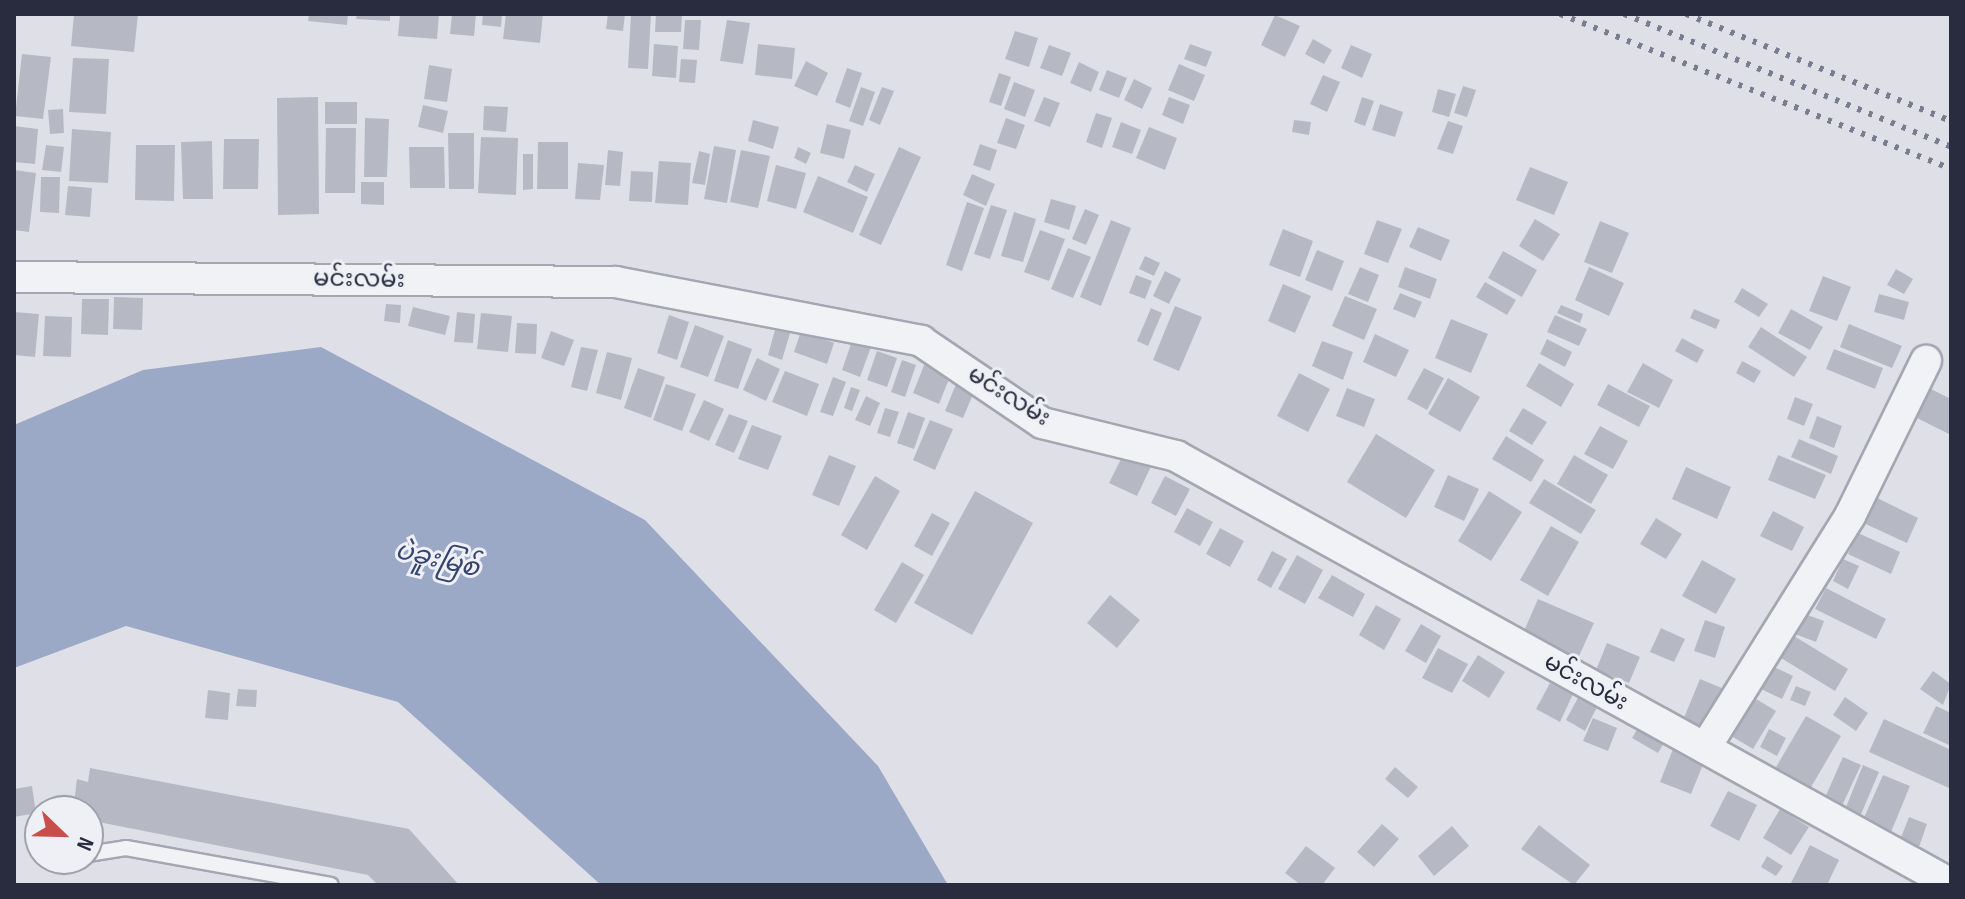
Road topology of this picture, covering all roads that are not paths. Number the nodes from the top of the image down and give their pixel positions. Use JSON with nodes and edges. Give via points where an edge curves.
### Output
{"nodes":[{"id":1,"x":14,"y":277,"type":"edge"},
{"id":2,"x":1926,"y":361,"type":"dead end"},
{"id":3,"x":1705,"y":748,"type":"junction"},
{"id":4,"x":104,"y":851,"type":"edge"},
{"id":5,"x":1951,"y":884,"type":"edge"},
{"id":6,"x":331,"y":885,"type":"edge"}],
"edges":[{"from":1,"to":3,"type":"street","name":"မင်းလမ်း","via":[[616,282],[921,341],[1042,423],[1176,456]]},
{"from":2,"to":3,"type":"street","via":[[1850,516]]},
{"from":3,"to":5,"type":"street","name":"မင်းလမ်း"},
{"from":4,"to":6,"type":"lane","via":[[126,848]]}]}
